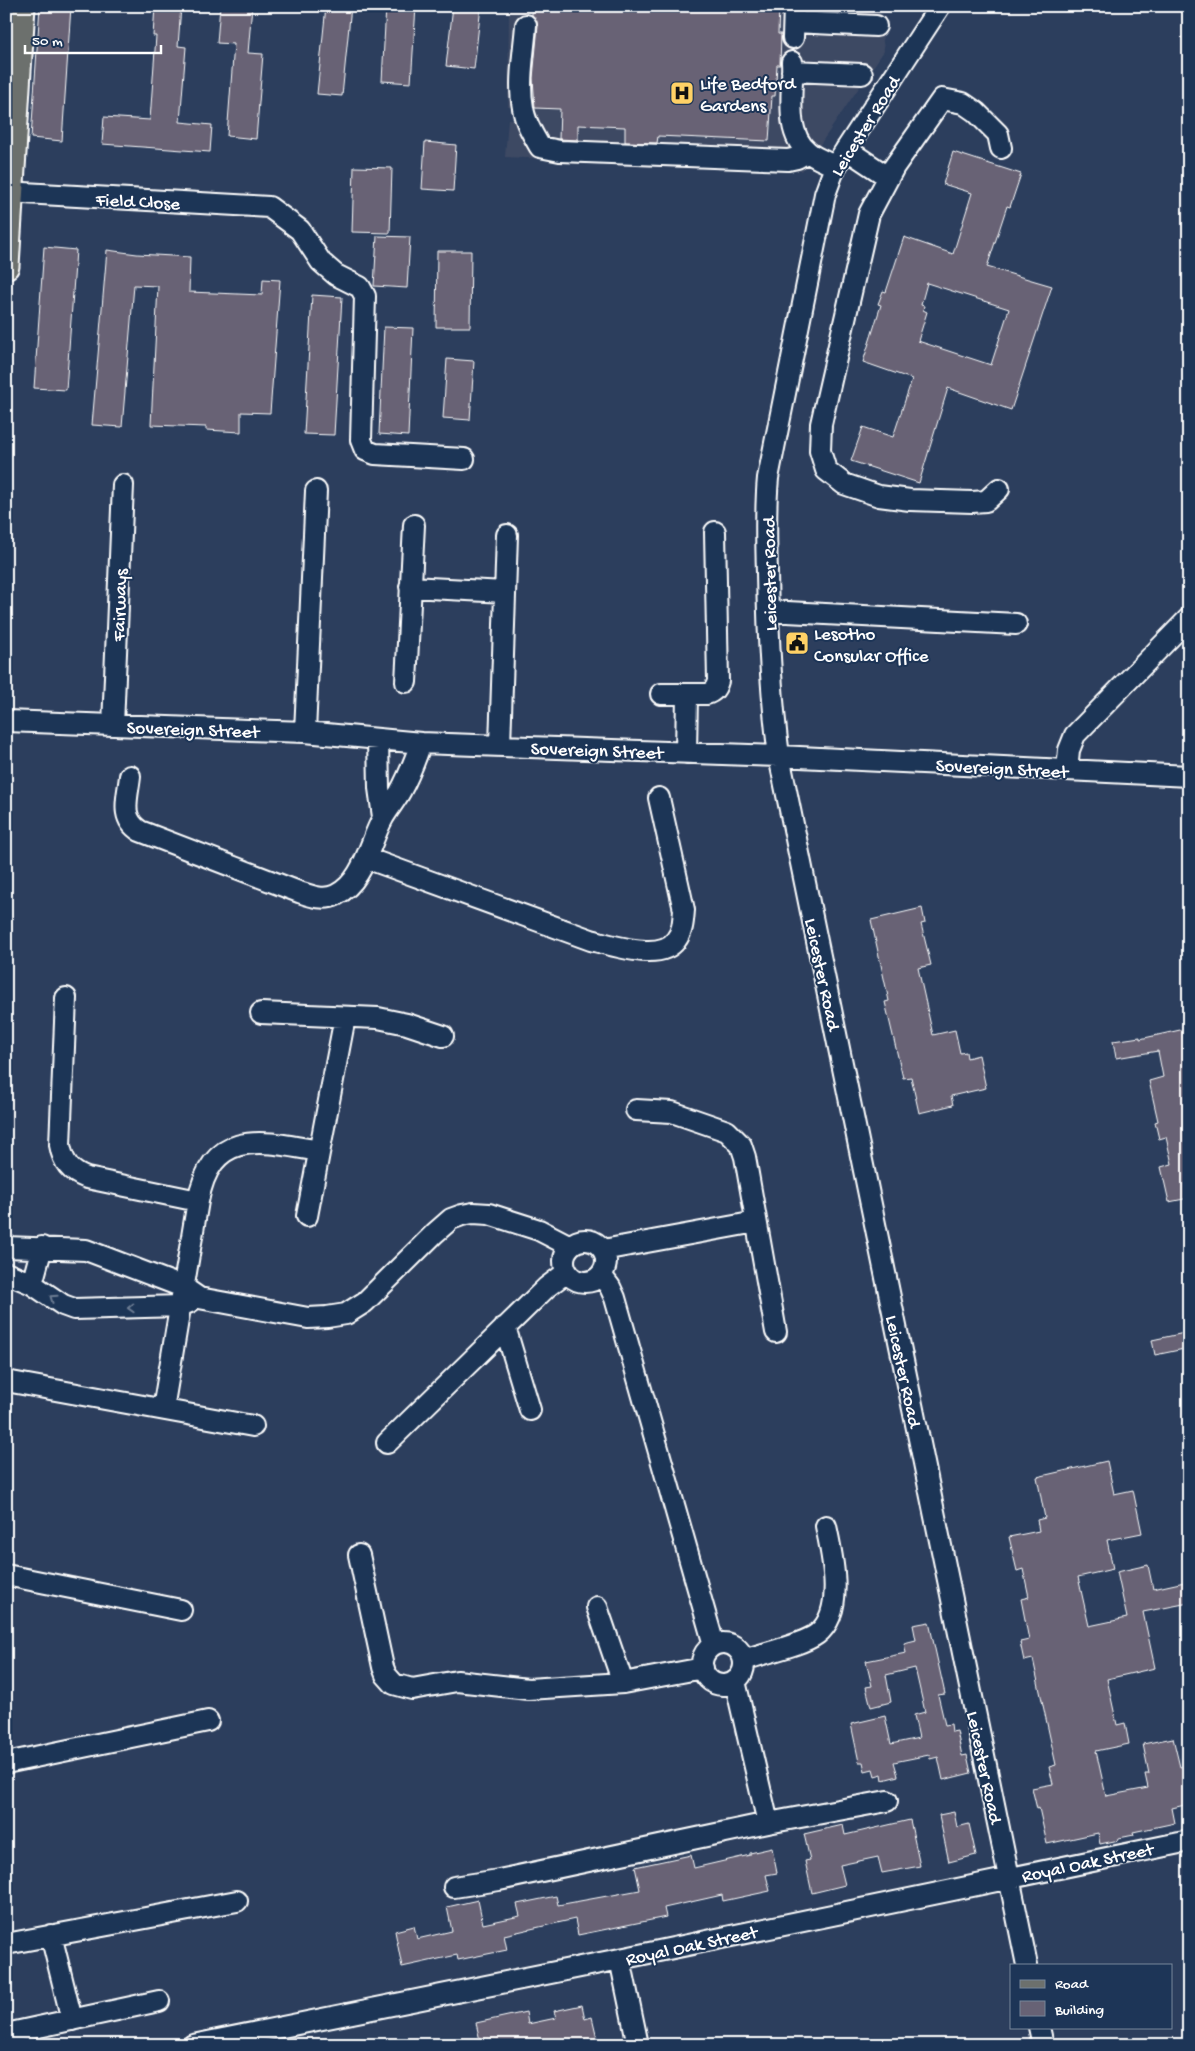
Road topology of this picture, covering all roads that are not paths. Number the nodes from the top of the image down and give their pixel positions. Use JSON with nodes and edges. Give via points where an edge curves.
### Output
{"nodes":[{"id":1,"x":22,"y":6,"type":"edge"},
{"id":2,"x":940,"y":6,"type":"edge"},
{"id":3,"x":794,"y":22,"type":"edge"},
{"id":4,"x":526,"y":25,"type":"dead end"},
{"id":5,"x":876,"y":26,"type":"dead end"},
{"id":6,"x":862,"y":74,"type":"dead end"},
{"id":7,"x":849,"y":145,"type":"junction"},
{"id":8,"x":1000,"y":148,"type":"dead end"},
{"id":9,"x":808,"y":152,"type":"junction"},
{"id":10,"x":836,"y":167,"type":"junction"},
{"id":11,"x":891,"y":172,"type":"junction"},
{"id":12,"x":9,"y":192,"type":"edge"},
{"id":13,"x":6,"y":266,"type":"edge"},
{"id":14,"x":464,"y":459,"type":"dead end"},
{"id":15,"x":123,"y":485,"type":"dead end"},
{"id":16,"x":998,"y":489,"type":"dead end"},
{"id":17,"x":316,"y":491,"type":"dead end"},
{"id":18,"x":414,"y":525,"type":"dead end"},
{"id":19,"x":715,"y":532,"type":"dead end"},
{"id":20,"x":508,"y":535,"type":"dead end"},
{"id":21,"x":410,"y":587,"type":"junction"},
{"id":22,"x":505,"y":592,"type":"junction"},
{"id":23,"x":768,"y":611,"type":"junction"},
{"id":24,"x":1189,"y":618,"type":"edge"},
{"id":25,"x":1016,"y":624,"type":"dead end"},
{"id":26,"x":406,"y":682,"type":"dead end"},
{"id":27,"x":661,"y":694,"type":"dead end"},
{"id":28,"x":687,"y":694,"type":"junction"},
{"id":29,"x":6,"y":721,"type":"edge"},
{"id":30,"x":113,"y":724,"type":"junction"},
{"id":31,"x":305,"y":732,"type":"junction"},
{"id":32,"x":378,"y":739,"type":"junction"},
{"id":33,"x":421,"y":743,"type":"junction"},
{"id":34,"x":500,"y":745,"type":"junction"},
{"id":35,"x":686,"y":753,"type":"junction"},
{"id":36,"x":779,"y":756,"type":"junction"},
{"id":37,"x":1067,"y":770,"type":"junction"},
{"id":38,"x":130,"y":776,"type":"dead end"},
{"id":39,"x":1188,"y":777,"type":"edge"},
{"id":40,"x":659,"y":798,"type":"dead end"},
{"id":41,"x":383,"y":818,"type":"junction"},
{"id":42,"x":366,"y":858,"type":"junction"},
{"id":43,"x":66,"y":998,"type":"dead end"},
{"id":44,"x":261,"y":1013,"type":"dead end"},
{"id":45,"x":345,"y":1017,"type":"junction"},
{"id":46,"x":443,"y":1036,"type":"dead end"},
{"id":47,"x":636,"y":1110,"type":"dead end"},
{"id":48,"x":319,"y":1152,"type":"junction"},
{"id":49,"x":198,"y":1201,"type":"junction"},
{"id":50,"x":307,"y":1216,"type":"dead end"},
{"id":51,"x":756,"y":1222,"type":"junction"},
{"id":52,"x":570,"y":1246,"type":"junction"},
{"id":53,"x":6,"y":1247,"type":"edge"},
{"id":54,"x":42,"y":1247,"type":"junction"},
{"id":55,"x":603,"y":1250,"type":"junction"},
{"id":56,"x":6,"y":1272,"type":"edge"},
{"id":57,"x":567,"y":1272,"type":"junction"},
{"id":58,"x":601,"y":1274,"type":"junction"},
{"id":59,"x":32,"y":1284,"type":"junction"},
{"id":60,"x":187,"y":1297,"type":"junction"},
{"id":61,"x":505,"y":1327,"type":"junction"},
{"id":62,"x":776,"y":1332,"type":"dead end"},
{"id":63,"x":6,"y":1381,"type":"edge"},
{"id":64,"x":162,"y":1409,"type":"junction"},
{"id":65,"x":530,"y":1410,"type":"dead end"},
{"id":66,"x":253,"y":1426,"type":"dead end"},
{"id":67,"x":387,"y":1442,"type":"dead end"},
{"id":68,"x":826,"y":1526,"type":"dead end"},
{"id":69,"x":359,"y":1555,"type":"dead end"},
{"id":70,"x":8,"y":1577,"type":"edge"},
{"id":71,"x":597,"y":1607,"type":"dead end"},
{"id":72,"x":180,"y":1610,"type":"dead end"},
{"id":73,"x":714,"y":1645,"type":"junction"},
{"id":74,"x":744,"y":1660,"type":"junction"},
{"id":75,"x":703,"y":1668,"type":"junction"},
{"id":76,"x":735,"y":1681,"type":"junction"},
{"id":77,"x":623,"y":1683,"type":"junction"},
{"id":78,"x":208,"y":1721,"type":"dead end"},
{"id":79,"x":6,"y":1763,"type":"edge"},
{"id":80,"x":887,"y":1801,"type":"dead end"},
{"id":81,"x":768,"y":1823,"type":"junction"},
{"id":82,"x":1189,"y":1841,"type":"edge"},
{"id":83,"x":1009,"y":1877,"type":"junction"},
{"id":84,"x":454,"y":1887,"type":"dead end"},
{"id":85,"x":237,"y":1901,"type":"dead end"},
{"id":86,"x":51,"y":1935,"type":"junction"},
{"id":87,"x":6,"y":1944,"type":"edge"},
{"id":88,"x":620,"y":1959,"type":"junction"},
{"id":89,"x":1027,"y":1964,"type":"edge"},
{"id":90,"x":159,"y":2001,"type":"dead end"},
{"id":91,"x":72,"y":2020,"type":"junction"},
{"id":92,"x":1039,"y":2028,"type":"edge"},
{"id":93,"x":6,"y":2034,"type":"edge"},
{"id":94,"x":231,"y":2041,"type":"edge"},
{"id":95,"x":192,"y":2045,"type":"edge"},
{"id":96,"x":638,"y":2045,"type":"edge"},
{"id":97,"x":1043,"y":2045,"type":"edge"}],
"edges":[{"from":1,"to":12,"type":"main road"},
{"from":2,"to":7,"type":"street","name":"Leicester Road"},
{"from":3,"to":5,"type":"street"},
{"from":4,"to":9,"type":"street","via":[[522,106],[526,122],[540,147],[560,151],[788,160]]},
{"from":6,"to":9,"type":"street","via":[[792,66],[792,125]]},
{"from":7,"to":10,"type":"street","name":"Leicester Road"},
{"from":7,"to":11,"type":"street"},
{"from":8,"to":11,"type":"street","via":[[998,134],[976,112],[963,103],[942,99]]},
{"from":9,"to":10,"type":"street"},
{"from":10,"to":23,"type":"street","name":"Leicester Road","via":[[818,228],[770,463],[766,497]]},
{"from":11,"to":16,"type":"street","via":[[869,214],[821,424],[820,450],[826,470],[844,484],[879,496],[910,500],[986,501]]},
{"from":12,"to":13,"type":"main road"},
{"from":12,"to":14,"type":"street","name":"Field Close","via":[[269,207],[300,230],[321,262],[336,275],[360,287],[365,296],[361,440],[365,450],[375,454]]},
{"from":15,"to":30,"type":"street","name":"Fairways"},
{"from":17,"to":31,"type":"street"},
{"from":18,"to":21,"type":"street"},
{"from":19,"to":28,"type":"street","via":[[718,681],[711,693]]},
{"from":20,"to":22,"type":"street"},
{"from":21,"to":22,"type":"street"},
{"from":21,"to":26,"type":"street"},
{"from":22,"to":34,"type":"street"},
{"from":23,"to":25,"type":"street"},
{"from":23,"to":36,"type":"street","name":"Leicester Road"},
{"from":24,"to":37,"type":"street","via":[[1075,735]]},
{"from":27,"to":28,"type":"street"},
{"from":28,"to":35,"type":"street"},
{"from":29,"to":30,"type":"street","name":"Sovereign Street"},
{"from":30,"to":31,"type":"street","name":"Sovereign Street"},
{"from":31,"to":32,"type":"street","name":"Sovereign Street"},
{"from":32,"to":33,"type":"street","name":"Sovereign Street"},
{"from":32,"to":41,"type":"street"},
{"from":33,"to":34,"type":"street","name":"Sovereign Street"},
{"from":33,"to":41,"type":"street","via":[[400,794]]},
{"from":34,"to":35,"type":"street","name":"Sovereign Street"},
{"from":35,"to":36,"type":"street","name":"Sovereign Street"},
{"from":36,"to":37,"type":"street","name":"Sovereign Street"},
{"from":36,"to":83,"type":"street","name":"Leicester Road"},
{"from":37,"to":39,"type":"street","name":"Sovereign Street"},
{"from":38,"to":42,"type":"street","via":[[127,813],[132,826],[150,836],[298,892],[323,898],[338,894],[357,874]]},
{"from":40,"to":42,"type":"street","via":[[684,910],[683,926],[676,941],[665,949],[640,950],[591,940]]},
{"from":41,"to":42,"type":"street"},
{"from":43,"to":49,"type":"street","via":[[60,1145],[67,1166],[87,1178]]},
{"from":44,"to":45,"type":"street"},
{"from":45,"to":46,"type":"street","via":[[392,1020]]},
{"from":45,"to":48,"type":"street"},
{"from":47,"to":51,"type":"street","via":[[672,1112],[727,1131],[734,1137],[745,1157]]},
{"from":48,"to":49,"type":"street","via":[[268,1142],[228,1149],[215,1158],[205,1174]]},
{"from":48,"to":50,"type":"street"},
{"from":49,"to":60,"type":"street"},
{"from":51,"to":55,"type":"street"},
{"from":51,"to":62,"type":"street"},
{"from":52,"to":55,"type":"street","via":[[578,1240],[588,1240]]},
{"from":52,"to":57,"type":"street","via":[[565,1254]]},
{"from":52,"to":60,"type":"street","via":[[539,1230],[473,1212],[450,1219],[365,1302],[346,1314],[308,1318]]},
{"from":53,"to":54,"type":"street"},
{"from":54,"to":59,"type":"street"},
{"from":54,"to":60,"type":"street","via":[[99,1253]]},
{"from":55,"to":58,"type":"street","via":[[606,1258]]},
{"from":56,"to":59,"type":"street"},
{"from":57,"to":58,"type":"street","via":[[583,1282]]},
{"from":57,"to":61,"type":"street"},
{"from":58,"to":73,"type":"street","via":[[614,1298]]},
{"from":60,"to":59,"type":"street","one_way":true,"via":[[74,1309]]},
{"from":60,"to":64,"type":"street"},
{"from":61,"to":65,"type":"street"},
{"from":61,"to":67,"type":"street"},
{"from":63,"to":64,"type":"street"},
{"from":64,"to":66,"type":"street"},
{"from":68,"to":74,"type":"street","via":[[833,1559],[834,1599],[826,1624],[817,1634],[802,1641]]},
{"from":69,"to":77,"type":"street","via":[[382,1667],[394,1684],[412,1688],[457,1681],[528,1689]]},
{"from":70,"to":72,"type":"street"},
{"from":71,"to":77,"type":"street"},
{"from":73,"to":74,"type":"street","via":[[733,1645]]},
{"from":73,"to":75,"type":"street","via":[[705,1655]]},
{"from":74,"to":76,"type":"street","via":[[744,1668]]},
{"from":75,"to":76,"type":"street","via":[[712,1681],[720,1684]]},
{"from":75,"to":77,"type":"street"},
{"from":76,"to":81,"type":"street"},
{"from":78,"to":79,"type":"street"},
{"from":80,"to":81,"type":"street"},
{"from":81,"to":84,"type":"street"},
{"from":82,"to":83,"type":"street","name":"Royal Oak Street"},
{"from":83,"to":88,"type":"street","name":"Royal Oak Street"},
{"from":83,"to":89,"type":"street","name":"Leicester Road"},
{"from":85,"to":86,"type":"street"},
{"from":86,"to":87,"type":"street"},
{"from":86,"to":91,"type":"street"},
{"from":88,"to":94,"type":"street","name":"Royal Oak Street"},
{"from":88,"to":96,"type":"street"},
{"from":90,"to":91,"type":"street"},
{"from":91,"to":93,"type":"street"},
{"from":92,"to":97,"type":"street"},
{"from":94,"to":95,"type":"street","name":"Royal Oak Street"}]}
